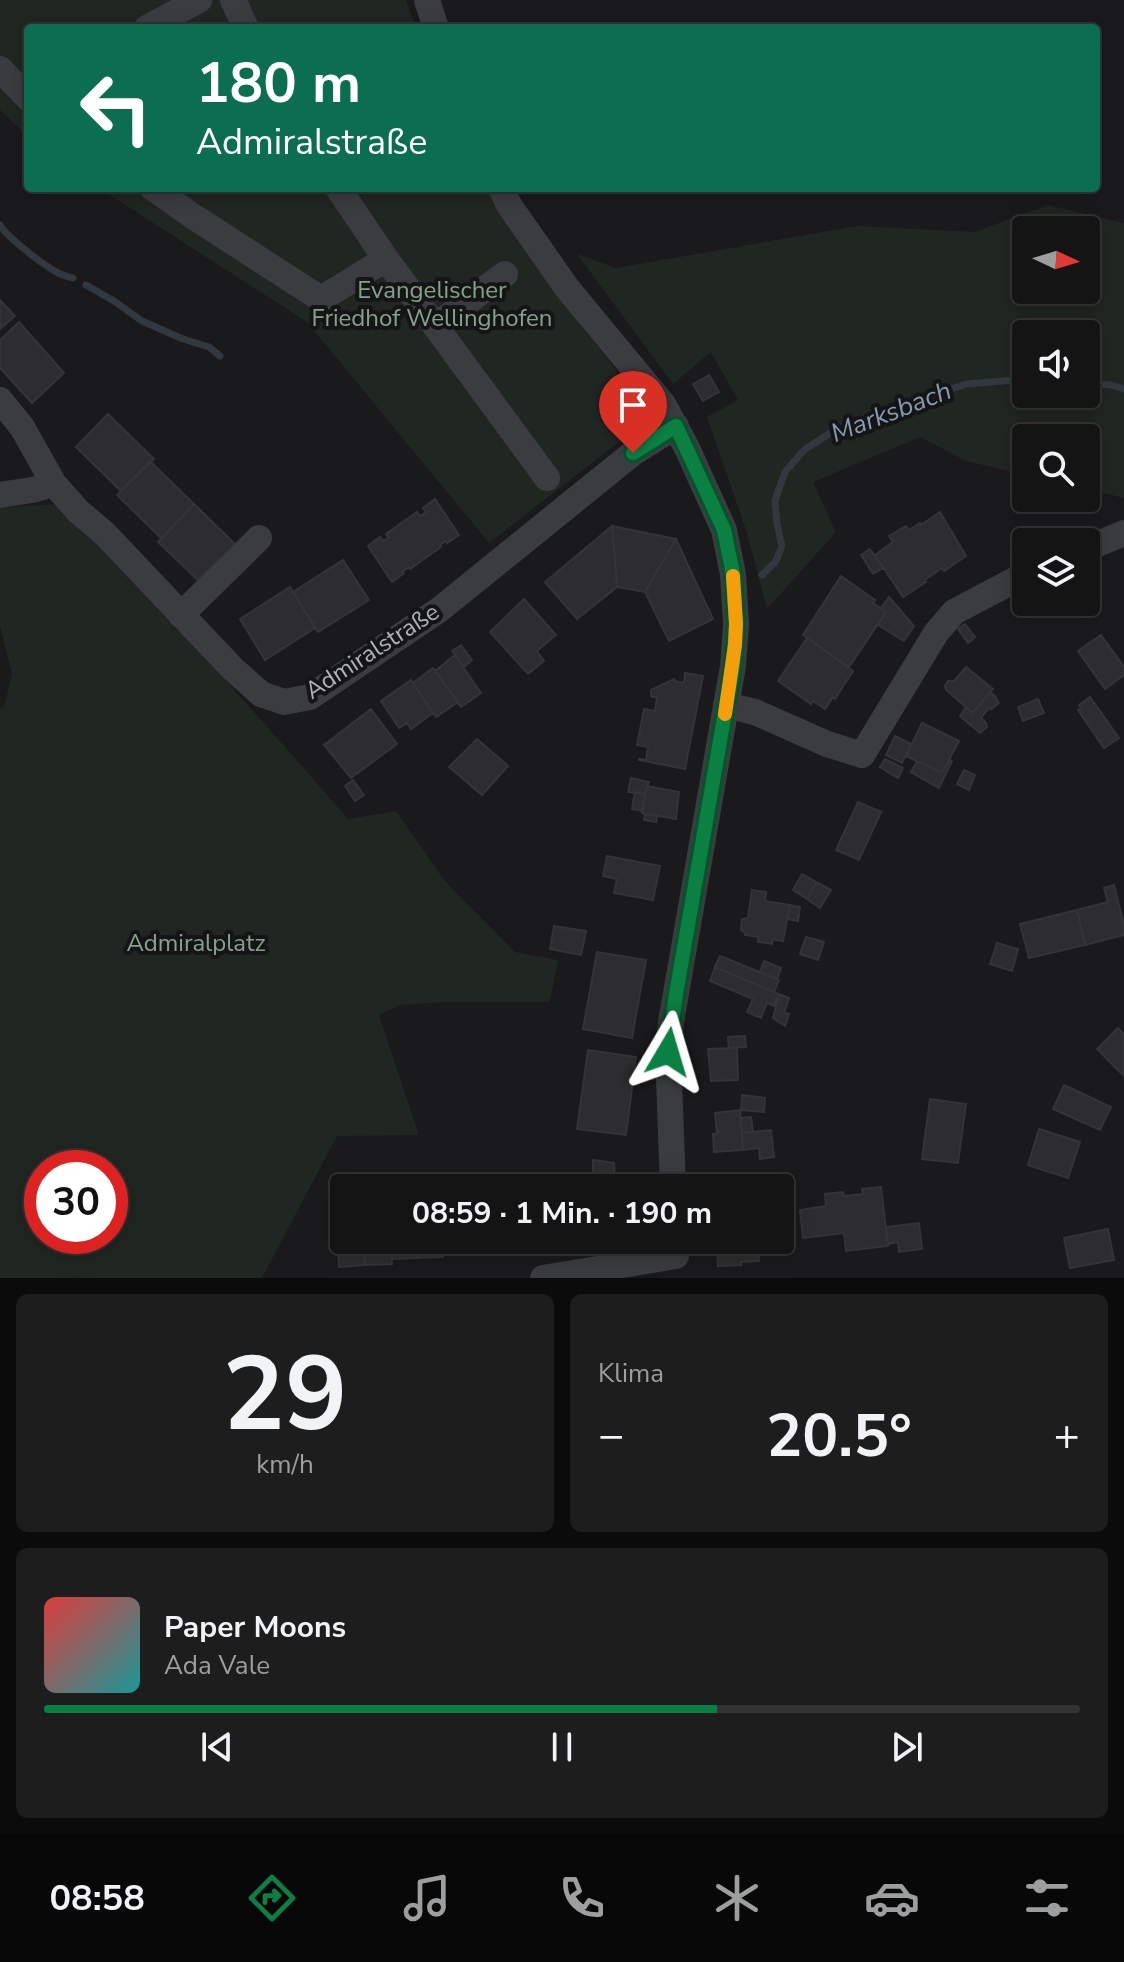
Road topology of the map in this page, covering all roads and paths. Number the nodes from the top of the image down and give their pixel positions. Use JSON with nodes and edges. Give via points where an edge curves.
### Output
{"nodes":[{"id":1,"x":199,"y":0,"type":"edge"},
{"id":2,"x":233,"y":0,"type":"edge"},
{"id":3,"x":427,"y":0,"type":"edge"},
{"id":4,"x":154,"y":24,"type":"edge"},
{"id":5,"x":244,"y":24,"type":"edge"},
{"id":6,"x":435,"y":24,"type":"edge"},
{"id":7,"x":0,"y":69,"type":"edge"},
{"id":8,"x":24,"y":93,"type":"edge"},
{"id":9,"x":159,"y":192,"type":"edge"},
{"id":10,"x":341,"y":192,"type":"edge"},
{"id":11,"x":503,"y":192,"type":"edge"},
{"id":12,"x":386,"y":259,"type":"junction"},
{"id":13,"x":505,"y":274,"type":"dead end"},
{"id":14,"x":435,"y":326,"type":"junction"},
{"id":15,"x":0,"y":400,"type":"edge"},
{"id":16,"x":676,"y":426,"type":"junction"},
{"id":17,"x":547,"y":478,"type":"dead end"},
{"id":18,"x":54,"y":484,"type":"junction"},
{"id":19,"x":0,"y":495,"type":"edge"},
{"id":20,"x":1124,"y":533,"type":"edge"},
{"id":21,"x":259,"y":538,"type":"dead end"},
{"id":22,"x":1100,"y":543,"type":"edge"},
{"id":23,"x":1012,"y":581,"type":"edge"},
{"id":24,"x":181,"y":615,"type":"junction"},
{"id":25,"x":726,"y":705,"type":"junction"},
{"id":26,"x":672,"y":1174,"type":"edge"},
{"id":27,"x":677,"y":1258,"type":"edge"},
{"id":28,"x":550,"y":1277,"type":"edge"}],
"edges":[{"from":1,"to":4,"type":"street"},
{"from":2,"to":5,"type":"street"},
{"from":3,"to":6,"type":"street"},
{"from":7,"to":8,"type":"street"},
{"from":9,"to":12,"type":"street","via":[[321,299]]},
{"from":10,"to":12,"type":"street"},
{"from":11,"to":16,"type":"street","via":[[567,288]]},
{"from":12,"to":14,"type":"street"},
{"from":13,"to":14,"type":"street"},
{"from":14,"to":17,"type":"street"},
{"from":15,"to":18,"type":"street","name":"Admiralstraße"},
{"from":16,"to":24,"type":"street","name":"Admiralstraße","via":[[633,453],[439,610],[310,697],[284,702],[261,694]]},
{"from":16,"to":25,"type":"street","via":[[724,530],[733,574],[735,645]]},
{"from":18,"to":19,"type":"street"},
{"from":18,"to":24,"type":"street","name":"Admiralstraße"},
{"from":20,"to":22,"type":"street"},
{"from":21,"to":24,"type":"street"},
{"from":23,"to":25,"type":"street","via":[[954,612],[862,755]]},
{"from":25,"to":26,"type":"street","via":[[669,1037]]},
{"from":27,"to":28,"type":"street"}]}
